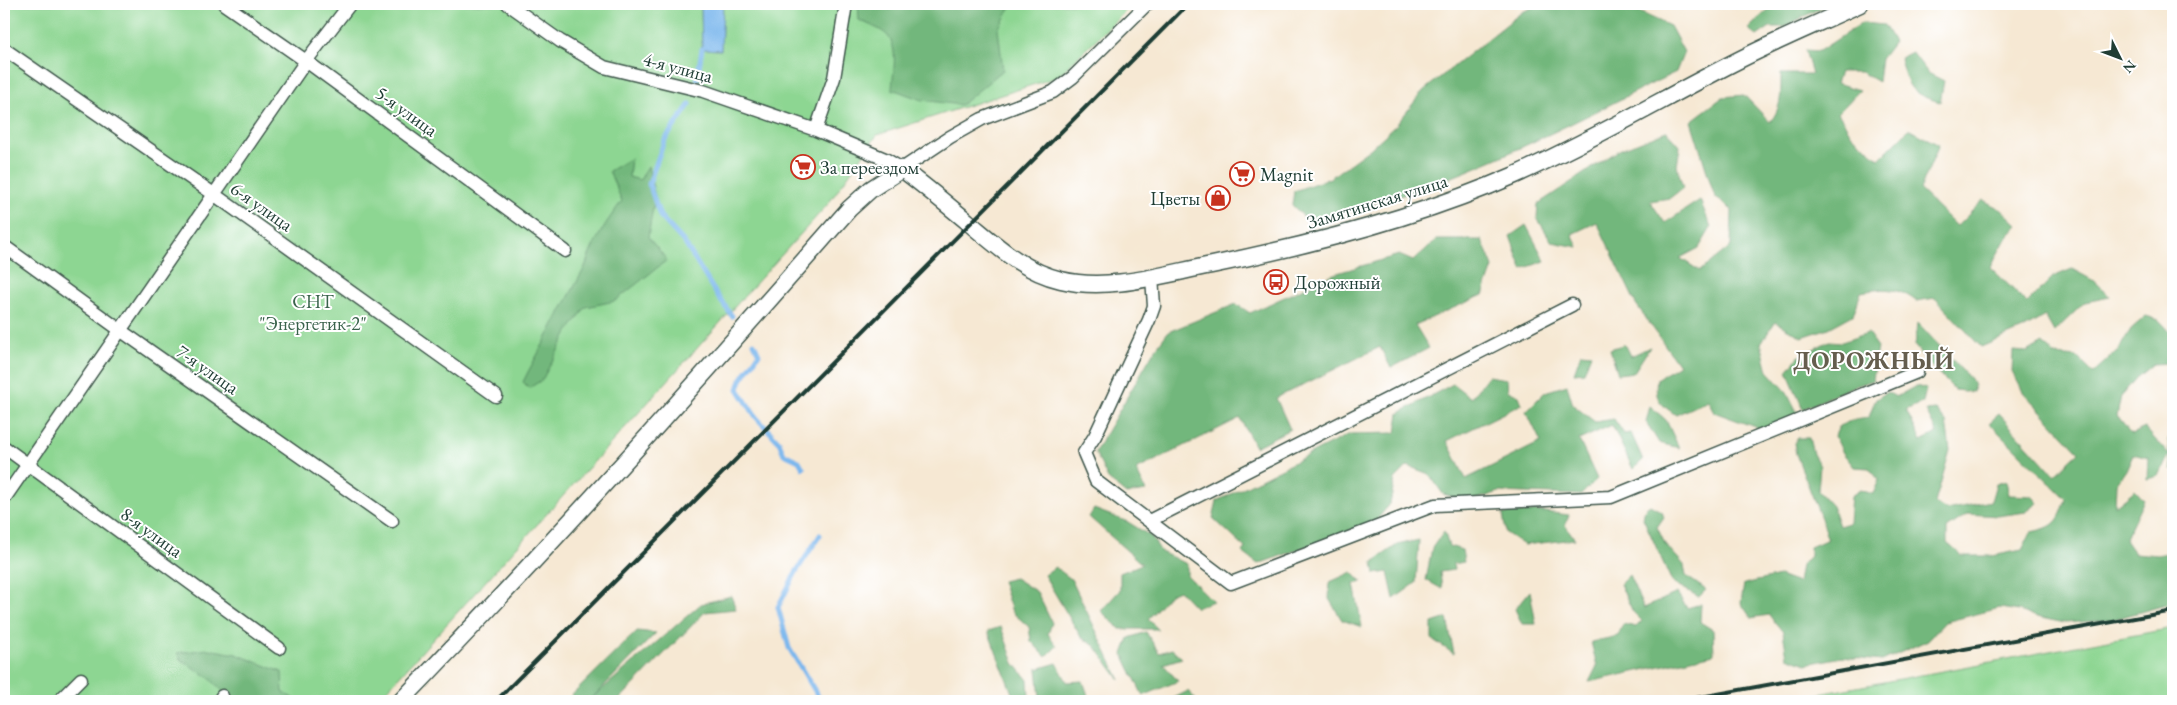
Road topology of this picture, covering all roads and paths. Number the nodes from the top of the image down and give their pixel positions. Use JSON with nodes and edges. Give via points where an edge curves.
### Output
{"nodes":[{"id":1,"x":224,"y":4,"type":"edge"},
{"id":2,"x":350,"y":4,"type":"edge"},
{"id":3,"x":508,"y":4,"type":"edge"},
{"id":4,"x":846,"y":4,"type":"edge"},
{"id":5,"x":1147,"y":4,"type":"edge"},
{"id":6,"x":1860,"y":4,"type":"edge"},
{"id":7,"x":4,"y":49,"type":"edge"},
{"id":8,"x":306,"y":61,"type":"junction"},
{"id":9,"x":816,"y":130,"type":"junction"},
{"id":10,"x":902,"y":169,"type":"junction"},
{"id":11,"x":215,"y":195,"type":"junction"},
{"id":12,"x":4,"y":246,"type":"edge"},
{"id":13,"x":565,"y":251,"type":"dead end"},
{"id":14,"x":1152,"y":277,"type":"junction"},
{"id":15,"x":1572,"y":305,"type":"dead end"},
{"id":16,"x":120,"y":330,"type":"junction"},
{"id":17,"x":1917,"y":372,"type":"dead end"},
{"id":18,"x":496,"y":396,"type":"dead end"},
{"id":19,"x":4,"y":447,"type":"edge"},
{"id":20,"x":28,"y":465,"type":"junction"},
{"id":21,"x":4,"y":499,"type":"edge"},
{"id":22,"x":1149,"y":520,"type":"junction"},
{"id":23,"x":392,"y":521,"type":"dead end"},
{"id":24,"x":279,"y":648,"type":"dead end"},
{"id":25,"x":81,"y":679,"type":"dead end"},
{"id":26,"x":59,"y":701,"type":"edge"},
{"id":27,"x":401,"y":701,"type":"edge"}],
"edges":[{"from":1,"to":8,"type":"street","name":"5-я улица"},
{"from":2,"to":8,"type":"street"},
{"from":3,"to":9,"type":"street","name":"4-я улица","via":[[604,67],[703,91]]},
{"from":4,"to":9,"type":"street","via":[[834,78]]},
{"from":5,"to":10,"type":"street","via":[[1073,78],[1053,92],[982,119]]},
{"from":6,"to":14,"type":"street","name":"Замятинская улица","via":[[1733,63],[1593,138],[1452,201],[1319,240]]},
{"from":7,"to":11,"type":"street","name":"6-я улица"},
{"from":8,"to":11,"type":"street"},
{"from":8,"to":13,"type":"street","name":"5-я улица"},
{"from":9,"to":10,"type":"street","name":"4-я улица"},
{"from":10,"to":14,"type":"street","name":"Замятинская улица","via":[[1013,259],[1036,273],[1088,284]]},
{"from":10,"to":27,"type":"street","via":[[871,189],[849,209],[654,432],[509,590]]},
{"from":11,"to":16,"type":"street"},
{"from":11,"to":18,"type":"street","name":"6-я улица"},
{"from":12,"to":16,"type":"street","name":"7-я улица"},
{"from":14,"to":22,"type":"street","via":[[1154,306],[1149,320],[1096,436],[1084,453],[1096,480]]},
{"from":15,"to":22,"type":"street"},
{"from":16,"to":20,"type":"street"},
{"from":16,"to":23,"type":"street","name":"7-я улица"},
{"from":17,"to":22,"type":"street","via":[[1611,497],[1435,504],[1231,583]]},
{"from":19,"to":20,"type":"street","name":"8-я улица"},
{"from":20,"to":21,"type":"street"},
{"from":20,"to":24,"type":"street","name":"8-я улица"},
{"from":25,"to":26,"type":"street"}]}
